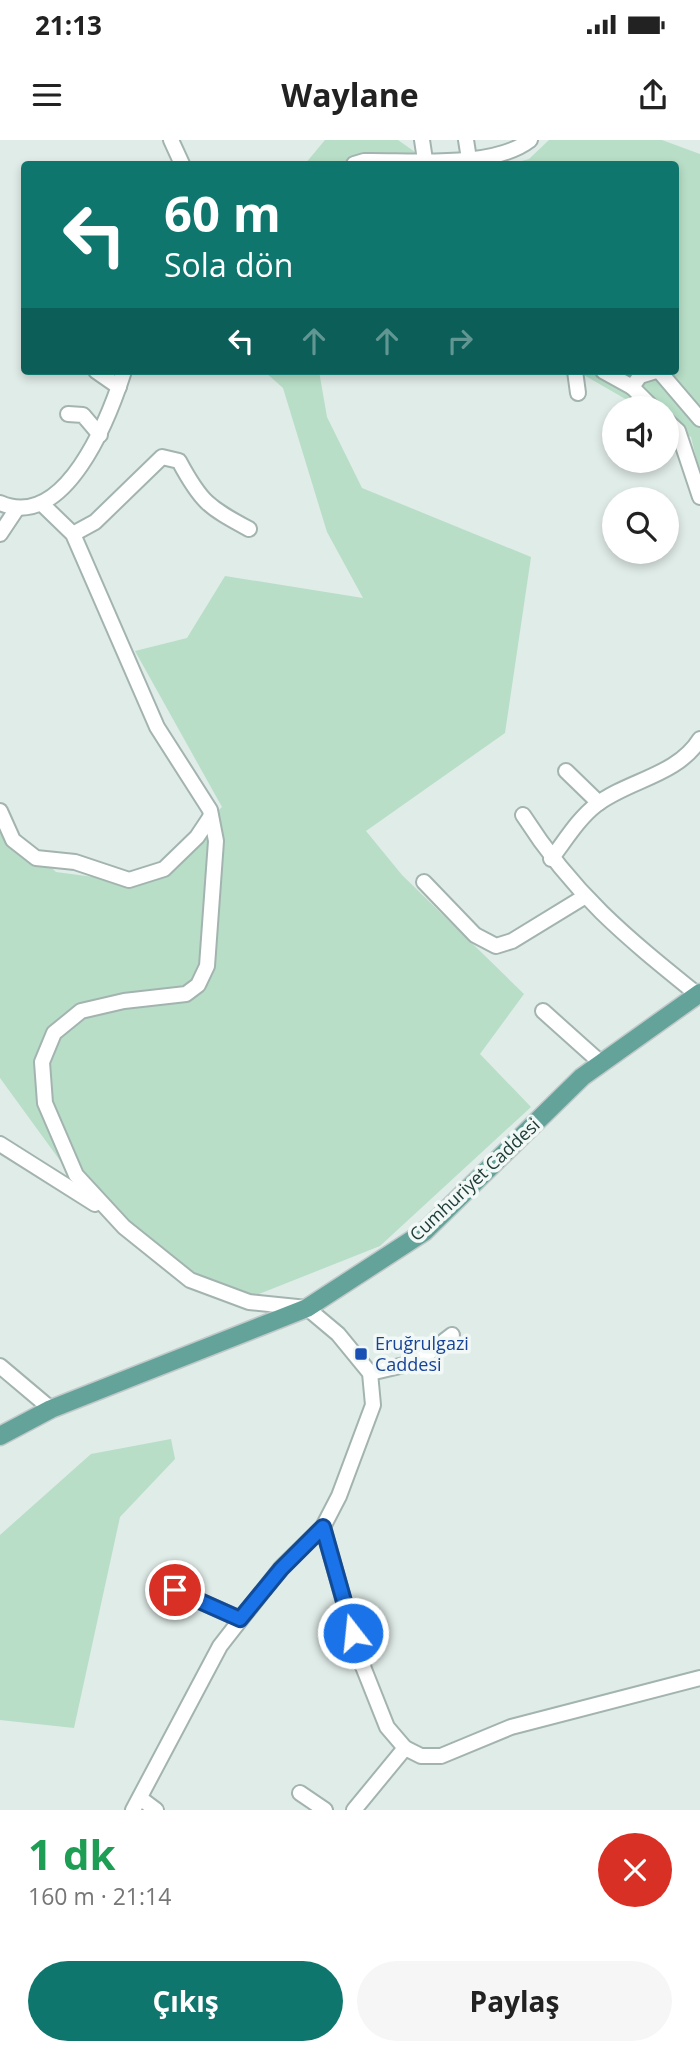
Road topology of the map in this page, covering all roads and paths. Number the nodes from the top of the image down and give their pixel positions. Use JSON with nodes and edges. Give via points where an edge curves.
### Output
{"nodes":[{"id":1,"x":171,"y":140,"type":"edge"},
{"id":2,"x":422,"y":140,"type":"edge"},
{"id":3,"x":466,"y":140,"type":"edge"},
{"id":4,"x":530,"y":140,"type":"edge"},
{"id":5,"x":425,"y":159,"type":"junction"},
{"id":6,"x":469,"y":159,"type":"junction"},
{"id":7,"x":181,"y":161,"type":"edge"},
{"id":8,"x":364,"y":161,"type":"edge"},
{"id":9,"x":102,"y":375,"type":"edge"},
{"id":10,"x":123,"y":375,"type":"edge"},
{"id":11,"x":576,"y":375,"type":"edge"},
{"id":12,"x":610,"y":375,"type":"edge"},
{"id":13,"x":644,"y":375,"type":"edge"},
{"id":14,"x":662,"y":375,"type":"edge"},
{"id":15,"x":119,"y":387,"type":"junction"},
{"id":16,"x":632,"y":387,"type":"junction"},
{"id":17,"x":578,"y":393,"type":"dead end"},
{"id":18,"x":641,"y":396,"type":"edge"},
{"id":19,"x":68,"y":414,"type":"dead end"},
{"id":20,"x":700,"y":419,"type":"edge"},
{"id":21,"x":679,"y":434,"type":"edge"},
{"id":22,"x":100,"y":435,"type":"junction"},
{"id":23,"x":700,"y":497,"type":"edge"},
{"id":24,"x":0,"y":503,"type":"edge"},
{"id":25,"x":42,"y":504,"type":"junction"},
{"id":26,"x":16,"y":510,"type":"junction"},
{"id":27,"x":249,"y":529,"type":"dead end"},
{"id":28,"x":0,"y":534,"type":"edge"},
{"id":29,"x":73,"y":534,"type":"junction"},
{"id":30,"x":700,"y":739,"type":"edge"},
{"id":31,"x":566,"y":771,"type":"dead end"},
{"id":32,"x":599,"y":803,"type":"junction"},
{"id":33,"x":0,"y":811,"type":"edge"},
{"id":34,"x":211,"y":816,"type":"junction"},
{"id":35,"x":523,"y":816,"type":"dead end"},
{"id":36,"x":551,"y":859,"type":"junction"},
{"id":37,"x":424,"y":882,"type":"dead end"},
{"id":38,"x":584,"y":897,"type":"junction"},
{"id":39,"x":699,"y":994,"type":"edge"},
{"id":40,"x":542,"y":1011,"type":"dead end"},
{"id":41,"x":601,"y":1063,"type":"junction"},
{"id":42,"x":0,"y":1144,"type":"edge"},
{"id":43,"x":111,"y":1214,"type":"junction"},
{"id":44,"x":307,"y":1308,"type":"junction"},
{"id":45,"x":452,"y":1335,"type":"dead end"},
{"id":46,"x":0,"y":1366,"type":"edge"},
{"id":47,"x":370,"y":1373,"type":"junction"},
{"id":48,"x":51,"y":1409,"type":"junction"},
{"id":49,"x":0,"y":1436,"type":"edge"},
{"id":50,"x":323,"y":1527,"type":"junction"},
{"id":51,"x":175,"y":1590,"type":"dead end"},
{"id":52,"x":240,"y":1619,"type":"junction"},
{"id":53,"x":700,"y":1678,"type":"edge"},
{"id":54,"x":405,"y":1748,"type":"junction"},
{"id":55,"x":300,"y":1793,"type":"dead end"},
{"id":56,"x":136,"y":1804,"type":"edge"},
{"id":57,"x":156,"y":1810,"type":"edge"},
{"id":58,"x":325,"y":1810,"type":"edge"},
{"id":59,"x":354,"y":1810,"type":"edge"}],
"edges":[{"from":1,"to":7,"type":"street"},
{"from":2,"to":5,"type":"street"},
{"from":3,"to":6,"type":"street"},
{"from":4,"to":6,"type":"street","via":[[519,149]]},
{"from":5,"to":6,"type":"street"},
{"from":5,"to":8,"type":"street"},
{"from":9,"to":15,"type":"street"},
{"from":10,"to":15,"type":"street"},
{"from":11,"to":17,"type":"street"},
{"from":12,"to":16,"type":"street"},
{"from":13,"to":16,"type":"street"},
{"from":14,"to":20,"type":"street"},
{"from":15,"to":22,"type":"street"},
{"from":16,"to":18,"type":"street"},
{"from":19,"to":22,"type":"street","via":[[83,415]]},
{"from":21,"to":23,"type":"street"},
{"from":22,"to":25,"type":"street","via":[[67,481]]},
{"from":24,"to":26,"type":"street"},
{"from":25,"to":26,"type":"street"},
{"from":25,"to":29,"type":"street"},
{"from":26,"to":28,"type":"street"},
{"from":27,"to":29,"type":"street","via":[[199,498],[179,461],[162,457],[95,522]]},
{"from":29,"to":34,"type":"street","via":[[157,727]]},
{"from":30,"to":32,"type":"street","via":[[695,748],[662,772]]},
{"from":31,"to":32,"type":"street"},
{"from":32,"to":36,"type":"street"},
{"from":33,"to":34,"type":"street","via":[[13,839],[36,859],[75,862],[129,880],[164,869]]},
{"from":34,"to":43,"type":"street","via":[[216,841],[207,966],[198,985],[186,994],[81,1011],[54,1033],[42,1062],[45,1103],[76,1175]]},
{"from":35,"to":36,"type":"street"},
{"from":36,"to":38,"type":"street"},
{"from":37,"to":38,"type":"street","via":[[475,935],[496,946]]},
{"from":38,"to":39,"type":"street","via":[[611,925]]},
{"from":39,"to":41,"type":"main road","name":"Cumhuriyet Caddesi"},
{"from":40,"to":41,"type":"street"},
{"from":41,"to":44,"type":"main road","name":"Cumhuriyet Caddesi","via":[[424,1232]]},
{"from":42,"to":43,"type":"street"},
{"from":43,"to":44,"type":"street","via":[[190,1280],[249,1302]]},
{"from":44,"to":47,"type":"street","via":[[338,1334]]},
{"from":44,"to":48,"type":"main road","name":"Cumhuriyet Caddesi"},
{"from":45,"to":47,"type":"street","via":[[417,1362]]},
{"from":46,"to":48,"type":"street"},
{"from":47,"to":50,"type":"street","via":[[373,1405]]},
{"from":48,"to":49,"type":"main road","name":"Cumhuriyet Caddesi"},
{"from":50,"to":52,"type":"street"},
{"from":50,"to":54,"type":"street","via":[[360,1659],[387,1727]]},
{"from":51,"to":52,"type":"street"},
{"from":52,"to":56,"type":"street","via":[[220,1646]]},
{"from":53,"to":54,"type":"street","via":[[511,1727],[441,1756],[421,1756]]},
{"from":54,"to":59,"type":"street"},
{"from":55,"to":58,"type":"street"},
{"from":56,"to":57,"type":"street"}]}
